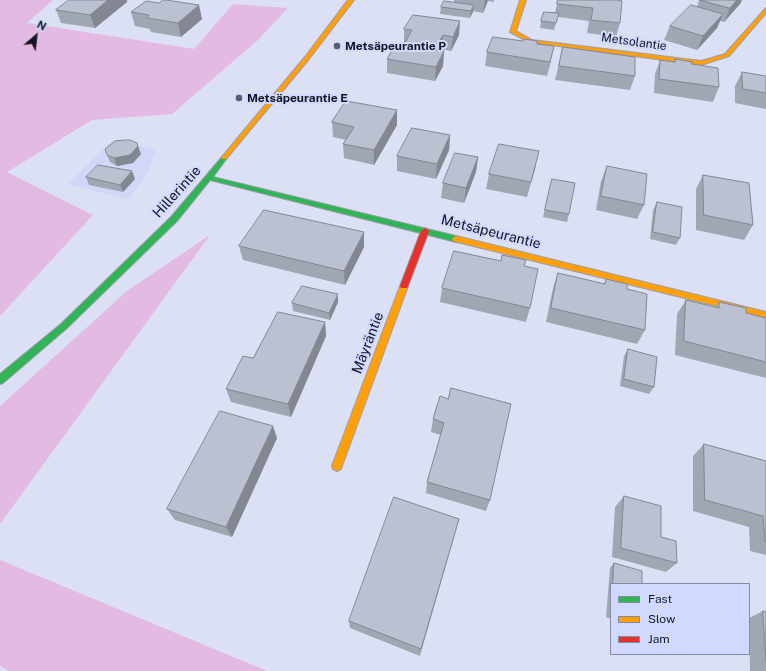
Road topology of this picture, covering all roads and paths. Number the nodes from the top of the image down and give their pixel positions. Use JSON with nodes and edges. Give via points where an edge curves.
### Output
{"nodes":[{"id":1,"x":351,"y":0,"type":"edge"},
{"id":2,"x":523,"y":0,"type":"edge"},
{"id":3,"x":766,"y":10,"type":"edge"},
{"id":4,"x":209,"y":178,"type":"junction"},
{"id":5,"x":425,"y":231,"type":"junction"},
{"id":6,"x":766,"y":315,"type":"edge"},
{"id":7,"x":0,"y":380,"type":"edge"},
{"id":8,"x":337,"y":466,"type":"dead end"}],
"edges":[{"from":1,"to":4,"type":"street","name":"Hillerintie"},
{"from":2,"to":3,"type":"street","name":"Metsolantie","via":[[513,32],[531,41],[701,64],[728,55]]},
{"from":4,"to":5,"type":"street","name":"Metsäpeurantie"},
{"from":4,"to":7,"type":"street","name":"Hillerintie","via":[[174,219],[64,326]]},
{"from":5,"to":6,"type":"street","name":"Metsäpeurantie"},
{"from":5,"to":8,"type":"street","name":"Mäyräntie"}]}
